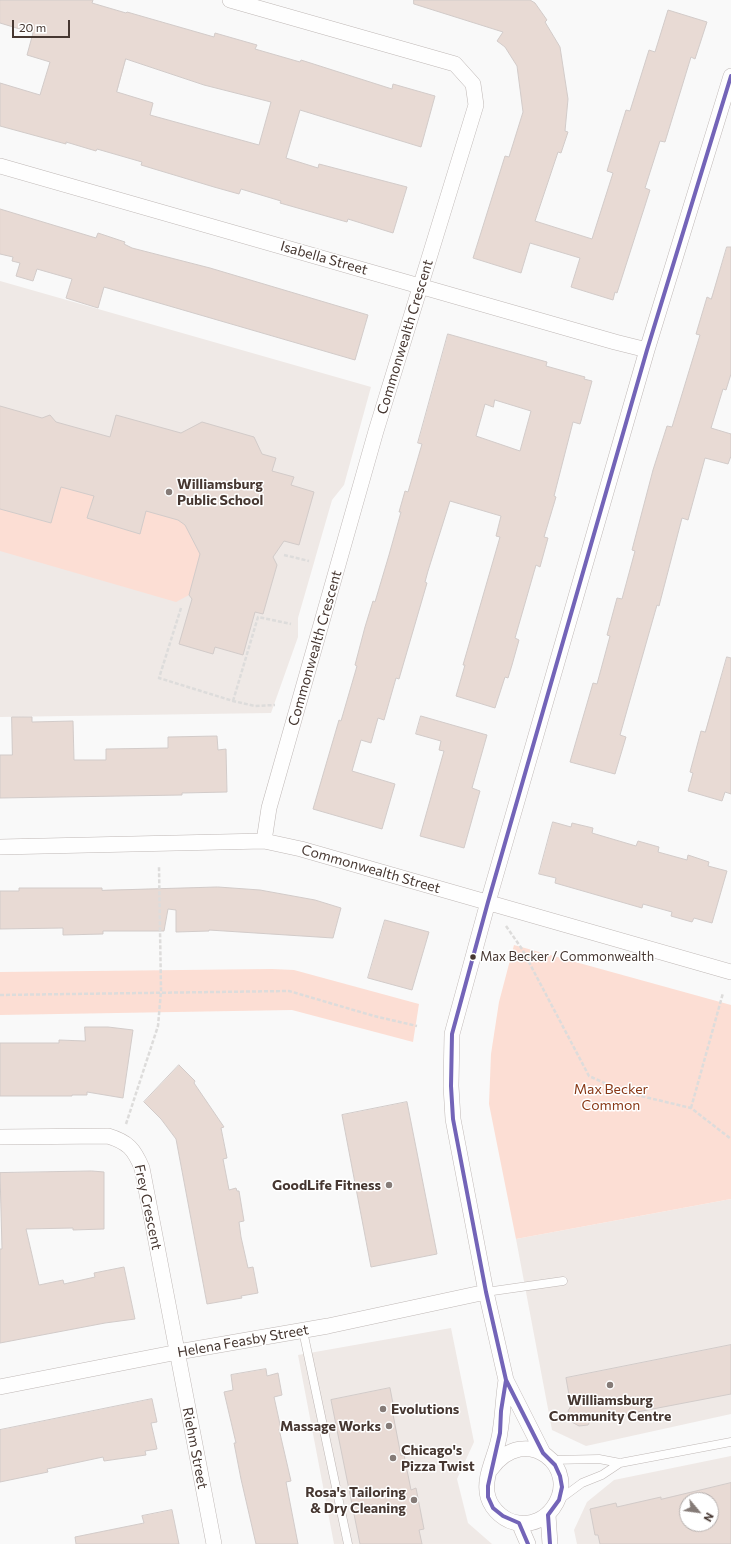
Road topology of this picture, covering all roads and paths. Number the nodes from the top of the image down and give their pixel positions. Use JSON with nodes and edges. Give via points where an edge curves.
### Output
{"nodes":[{"id":1,"x":230,"y":0,"type":"edge"},
{"id":2,"x":731,"y":76,"type":"edge"},
{"id":3,"x":0,"y":166,"type":"edge"},
{"id":4,"x":421,"y":286,"type":"junction"},
{"id":5,"x":647,"y":350,"type":"junction"},
{"id":6,"x":284,"y":555,"type":"dead end"},
{"id":7,"x":309,"y":561,"type":"dead end"},
{"id":8,"x":181,"y":608,"type":"dead end"},
{"id":9,"x":291,"y":624,"type":"dead end"},
{"id":10,"x":233,"y":701,"type":"junction"},
{"id":11,"x":275,"y":705,"type":"dead end"},
{"id":12,"x":264,"y":841,"type":"junction"},
{"id":13,"x":0,"y":847,"type":"edge"},
{"id":14,"x":159,"y":867,"type":"dead end"},
{"id":15,"x":488,"y":902,"type":"junction"},
{"id":16,"x":731,"y":971,"type":"edge"},
{"id":17,"x":161,"y":991,"type":"junction"},
{"id":18,"x":723,"y":993,"type":"dead end"},
{"id":19,"x":0,"y":994,"type":"edge"},
{"id":20,"x":417,"y":1026,"type":"dead end"},
{"id":21,"x":691,"y":1108,"type":"junction"},
{"id":22,"x":0,"y":1137,"type":"edge"},
{"id":23,"x":731,"y":1139,"type":"edge"},
{"id":24,"x":121,"y":1140,"type":"junction"},
{"id":25,"x":563,"y":1281,"type":"dead end"},
{"id":26,"x":486,"y":1292,"type":"junction"},
{"id":27,"x":303,"y":1331,"type":"junction"},
{"id":28,"x":178,"y":1352,"type":"junction"},
{"id":29,"x":506,"y":1380,"type":"junction"},
{"id":30,"x":0,"y":1387,"type":"edge"},
{"id":31,"x":731,"y":1442,"type":"edge"},
{"id":32,"x":546,"y":1457,"type":"junction"},
{"id":33,"x":620,"y":1463,"type":"junction"},
{"id":34,"x":491,"y":1469,"type":"junction"},
{"id":35,"x":559,"y":1500,"type":"junction"},
{"id":36,"x":548,"y":1515,"type":"junction"},
{"id":37,"x":519,"y":1523,"type":"junction"},
{"id":38,"x":214,"y":1544,"type":"edge"},
{"id":39,"x":348,"y":1544,"type":"edge"},
{"id":40,"x":528,"y":1544,"type":"edge"},
{"id":41,"x":550,"y":1544,"type":"edge"}],
"edges":[{"from":1,"to":4,"type":"street","name":"Commonwealth Crescent","via":[[455,64],[473,84],[476,105]]},
{"from":2,"to":5,"type":"street"},
{"from":3,"to":4,"type":"street","name":"Isabella Street"},
{"from":4,"to":5,"type":"street","name":"Isabella Street"},
{"from":4,"to":12,"type":"street","name":"Commonwealth Crescent","via":[[376,431],[271,800]]},
{"from":5,"to":15,"type":"street"},
{"from":6,"to":7,"type":"path"},
{"from":8,"to":10,"type":"path","via":[[159,678]]},
{"from":9,"to":10,"type":"path","via":[[258,618]]},
{"from":10,"to":11,"type":"path","via":[[255,706]]},
{"from":12,"to":13,"type":"street","name":"Commonwealth Street"},
{"from":12,"to":15,"type":"street","name":"Commonwealth Street","via":[[301,849]]},
{"from":14,"to":17,"type":"path"},
{"from":15,"to":16,"type":"street","name":"Commonwealth Street"},
{"from":15,"to":21,"type":"path","via":[[522,949],[589,1076],[624,1092]]},
{"from":15,"to":26,"type":"street","via":[[452,1034],[450,1086],[453,1119]]},
{"from":17,"to":19,"type":"path"},
{"from":17,"to":20,"type":"path","via":[[289,991]]},
{"from":17,"to":24,"type":"path","via":[[158,1026]]},
{"from":18,"to":21,"type":"path"},
{"from":21,"to":23,"type":"path"},
{"from":22,"to":24,"type":"street","name":"Frey Crescent","via":[[108,1136]]},
{"from":24,"to":28,"type":"street","name":"Frey Crescent","via":[[135,1151],[142,1168]]},
{"from":25,"to":26,"type":"lane"},
{"from":26,"to":27,"type":"street","name":"Helena Feasby Street"},
{"from":26,"to":29,"type":"street"},
{"from":27,"to":28,"type":"street","name":"Helena Feasby Street"},
{"from":27,"to":39,"type":"lane"},
{"from":28,"to":30,"type":"street","name":"Helena Feasby Street"},
{"from":28,"to":38,"type":"street","name":"Riehm Street"},
{"from":29,"to":32,"type":"street"},
{"from":29,"to":34,"type":"street","via":[[500,1432]]},
{"from":31,"to":33,"type":"lane"},
{"from":32,"to":33,"type":"lane","via":[[599,1459]]},
{"from":32,"to":34,"type":"street","via":[[531,1449],[517,1449],[498,1459]]},
{"from":32,"to":35,"type":"street","via":[[555,1465],[560,1476],[562,1487]]},
{"from":33,"to":35,"type":"lane","via":[[602,1475],[582,1483]]},
{"from":34,"to":37,"type":"street","via":[[487,1480],[489,1500],[496,1511],[508,1520]]},
{"from":35,"to":36,"type":"street"},
{"from":36,"to":37,"type":"street","via":[[535,1522]]},
{"from":36,"to":41,"type":"street"},
{"from":37,"to":40,"type":"street"}]}
